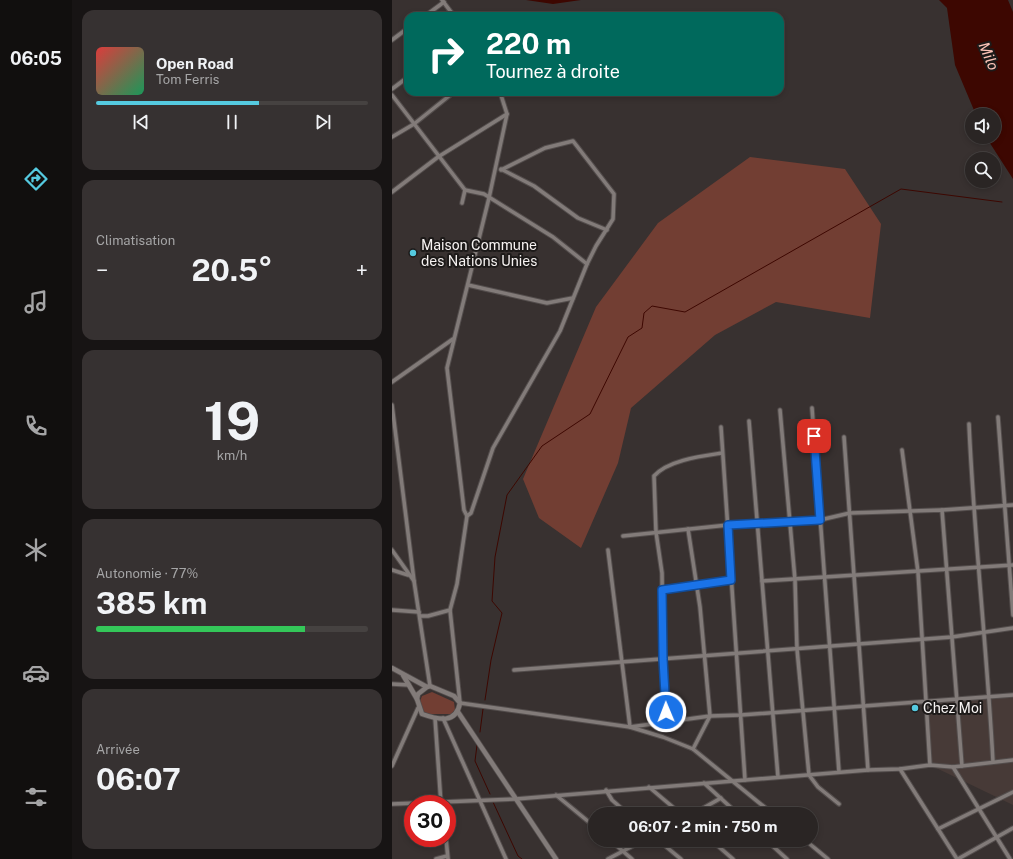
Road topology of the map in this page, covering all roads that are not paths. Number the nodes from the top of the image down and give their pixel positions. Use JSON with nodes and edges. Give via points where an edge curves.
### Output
{"nodes":[{"id":1,"x":443,"y":1,"type":"edge"},
{"id":2,"x":430,"y":12,"type":"edge"},
{"id":3,"x":451,"y":12,"type":"edge"},
{"id":4,"x":404,"y":31,"type":"edge"},
{"id":5,"x":392,"y":40,"type":"edge"},
{"id":6,"x":404,"y":80,"type":"edge"},
{"id":7,"x":392,"y":89,"type":"edge"},
{"id":8,"x":392,"y":95,"type":"edge"},
{"id":9,"x":449,"y":96,"type":"edge"},
{"id":10,"x":501,"y":96,"type":"edge"},
{"id":11,"x":507,"y":114,"type":"junction"},
{"id":12,"x":414,"y":124,"type":"junction"},
{"id":13,"x":392,"y":137,"type":"edge"},
{"id":14,"x":438,"y":157,"type":"junction"},
{"id":15,"x":496,"y":168,"type":"junction"},
{"id":16,"x":501,"y":170,"type":"junction"},
{"id":17,"x":465,"y":190,"type":"junction"},
{"id":18,"x":392,"y":192,"type":"edge"},
{"id":19,"x":489,"y":198,"type":"junction"},
{"id":20,"x":462,"y":203,"type":"dead end"},
{"id":21,"x":607,"y":230,"type":"junction"},
{"id":22,"x":587,"y":264,"type":"junction"},
{"id":23,"x":468,"y":284,"type":"junction"},
{"id":24,"x":573,"y":298,"type":"junction"},
{"id":25,"x":453,"y":339,"type":"junction"},
{"id":26,"x":392,"y":382,"type":"edge"},
{"id":27,"x":392,"y":405,"type":"edge"},
{"id":28,"x":812,"y":408,"type":"dead end"},
{"id":29,"x":780,"y":410,"type":"dead end"},
{"id":30,"x":998,"y":417,"type":"dead end"},
{"id":31,"x":749,"y":421,"type":"dead end"},
{"id":32,"x":969,"y":424,"type":"dead end"},
{"id":33,"x":721,"y":427,"type":"dead end"},
{"id":34,"x":844,"y":437,"type":"dead end"},
{"id":35,"x":902,"y":450,"type":"dead end"},
{"id":36,"x":722,"y":452,"type":"junction"},
{"id":37,"x":1013,"y":505,"type":"edge"},
{"id":38,"x":1005,"y":506,"type":"junction"},
{"id":39,"x":973,"y":507,"type":"junction"},
{"id":40,"x":910,"y":510,"type":"junction"},
{"id":41,"x":942,"y":510,"type":"junction"},
{"id":42,"x":850,"y":513,"type":"junction"},
{"id":43,"x":467,"y":516,"type":"junction"},
{"id":44,"x":820,"y":520,"type":"junction"},
{"id":45,"x":789,"y":522,"type":"junction"},
{"id":46,"x":757,"y":524,"type":"junction"},
{"id":47,"x":728,"y":525,"type":"junction"},
{"id":48,"x":688,"y":529,"type":"junction"},
{"id":49,"x":656,"y":532,"type":"junction"},
{"id":50,"x":623,"y":536,"type":"dead end"},
{"id":51,"x":392,"y":550,"type":"edge"},
{"id":52,"x":608,"y":550,"type":"dead end"},
{"id":53,"x":1011,"y":565,"type":"edge"},
{"id":54,"x":948,"y":568,"type":"junction"},
{"id":55,"x":978,"y":568,"type":"junction"},
{"id":56,"x":392,"y":570,"type":"edge"},
{"id":57,"x":918,"y":572,"type":"junction"},
{"id":58,"x":408,"y":575,"type":"junction"},
{"id":59,"x":854,"y":576,"type":"junction"},
{"id":60,"x":824,"y":578,"type":"junction"},
{"id":61,"x":731,"y":580,"type":"junction"},
{"id":62,"x":795,"y":580,"type":"junction"},
{"id":63,"x":414,"y":581,"type":"junction"},
{"id":64,"x":762,"y":581,"type":"junction"},
{"id":65,"x":696,"y":585,"type":"junction"},
{"id":66,"x":662,"y":590,"type":"junction"},
{"id":67,"x":392,"y":610,"type":"edge"},
{"id":68,"x":450,"y":610,"type":"junction"},
{"id":69,"x":419,"y":614,"type":"junction"},
{"id":70,"x":1013,"y":615,"type":"edge"},
{"id":71,"x":1013,"y":628,"type":"edge"},
{"id":72,"x":983,"y":632,"type":"junction"},
{"id":73,"x":952,"y":637,"type":"junction"},
{"id":74,"x":922,"y":640,"type":"junction"},
{"id":75,"x":860,"y":644,"type":"junction"},
{"id":76,"x":830,"y":646,"type":"junction"},
{"id":77,"x":797,"y":649,"type":"junction"},
{"id":78,"x":768,"y":651,"type":"junction"},
{"id":79,"x":737,"y":654,"type":"junction"},
{"id":80,"x":704,"y":656,"type":"junction"},
{"id":81,"x":663,"y":659,"type":"junction"},
{"id":82,"x":621,"y":662,"type":"junction"},
{"id":83,"x":392,"y":670,"type":"edge"},
{"id":84,"x":514,"y":670,"type":"dead end"},
{"id":85,"x":403,"y":675,"type":"junction"},
{"id":86,"x":392,"y":684,"type":"edge"},
{"id":87,"x":409,"y":685,"type":"junction"},
{"id":88,"x":429,"y":686,"type":"junction"},
{"id":89,"x":1013,"y":695,"type":"edge"},
{"id":90,"x":990,"y":697,"type":"junction"},
{"id":91,"x":417,"y":699,"type":"junction"},
{"id":92,"x":957,"y":700,"type":"junction"},
{"id":93,"x":926,"y":702,"type":"junction"},
{"id":94,"x":460,"y":703,"type":"junction"},
{"id":95,"x":864,"y":705,"type":"junction"},
{"id":96,"x":833,"y":707,"type":"junction"},
{"id":97,"x":418,"y":708,"type":"junction"},
{"id":98,"x":803,"y":709,"type":"junction"},
{"id":99,"x":458,"y":712,"type":"junction"},
{"id":100,"x":772,"y":712,"type":"junction"},
{"id":101,"x":741,"y":715,"type":"junction"},
{"id":102,"x":710,"y":716,"type":"junction"},
{"id":103,"x":435,"y":718,"type":"junction"},
{"id":104,"x":443,"y":718,"type":"junction"},
{"id":105,"x":665,"y":722,"type":"junction"},
{"id":106,"x":630,"y":727,"type":"junction"},
{"id":107,"x":693,"y":749,"type":"junction"},
{"id":108,"x":1013,"y":760,"type":"edge"},
{"id":109,"x":993,"y":762,"type":"junction"},
{"id":110,"x":930,"y":765,"type":"junction"},
{"id":111,"x":392,"y":766,"type":"edge"},
{"id":112,"x":962,"y":766,"type":"junction"},
{"id":113,"x":953,"y":767,"type":"junction"},
{"id":114,"x":900,"y":769,"type":"junction"},
{"id":115,"x":868,"y":770,"type":"junction"},
{"id":116,"x":839,"y":772,"type":"junction"},
{"id":117,"x":809,"y":775,"type":"junction"},
{"id":118,"x":778,"y":777,"type":"junction"},
{"id":119,"x":745,"y":780,"type":"junction"},
{"id":120,"x":733,"y":782,"type":"junction"},
{"id":121,"x":704,"y":783,"type":"junction"},
{"id":122,"x":649,"y":787,"type":"junction"},
{"id":123,"x":606,"y":790,"type":"junction"},
{"id":124,"x":1013,"y":792,"type":"edge"},
{"id":125,"x":556,"y":794,"type":"junction"},
{"id":126,"x":441,"y":795,"type":"edge"},
{"id":127,"x":721,"y":798,"type":"junction"},
{"id":128,"x":516,"y":799,"type":"junction"},
{"id":129,"x":480,"y":800,"type":"junction"},
{"id":130,"x":456,"y":802,"type":"edge"},
{"id":131,"x":392,"y":804,"type":"edge"},
{"id":132,"x":404,"y":804,"type":"edge"},
{"id":133,"x":839,"y":804,"type":"dead end"},
{"id":134,"x":620,"y":807,"type":"edge"},
{"id":135,"x":673,"y":807,"type":"edge"},
{"id":136,"x":705,"y":807,"type":"edge"},
{"id":137,"x":731,"y":807,"type":"edge"},
{"id":138,"x":764,"y":807,"type":"edge"},
{"id":139,"x":978,"y":808,"type":"junction"},
{"id":140,"x":588,"y":821,"type":"edge"},
{"id":141,"x":1013,"y":828,"type":"edge"},
{"id":142,"x":938,"y":829,"type":"junction"},
{"id":143,"x":996,"y":836,"type":"junction"},
{"id":144,"x":447,"y":847,"type":"edge"},
{"id":145,"x":618,"y":847,"type":"edge"},
{"id":146,"x":631,"y":847,"type":"edge"},
{"id":147,"x":667,"y":847,"type":"edge"},
{"id":148,"x":719,"y":847,"type":"edge"},
{"id":149,"x":774,"y":847,"type":"edge"},
{"id":150,"x":813,"y":847,"type":"edge"},
{"id":151,"x":623,"y":851,"type":"junction"},
{"id":152,"x":448,"y":858,"type":"edge"},
{"id":153,"x":436,"y":859,"type":"edge"},
{"id":154,"x":506,"y":859,"type":"edge"},
{"id":155,"x":556,"y":859,"type":"edge"},
{"id":156,"x":608,"y":859,"type":"edge"},
{"id":157,"x":632,"y":859,"type":"edge"},
{"id":158,"x":682,"y":859,"type":"edge"},
{"id":159,"x":732,"y":859,"type":"edge"},
{"id":160,"x":787,"y":859,"type":"edge"},
{"id":161,"x":828,"y":859,"type":"edge"},
{"id":162,"x":957,"y":859,"type":"edge"},
{"id":163,"x":1010,"y":859,"type":"edge"}],
"edges":[{"from":1,"to":2,"type":"street"},
{"from":1,"to":3,"type":"street"},
{"from":4,"to":5,"type":"street"},
{"from":6,"to":7,"type":"street"},
{"from":8,"to":12,"type":"street"},
{"from":9,"to":12,"type":"street"},
{"from":10,"to":11,"type":"street"},
{"from":11,"to":14,"type":"street"},
{"from":11,"to":15,"type":"street"},
{"from":12,"to":13,"type":"street"},
{"from":12,"to":14,"type":"street"},
{"from":14,"to":17,"type":"street"},
{"from":14,"to":18,"type":"street"},
{"from":15,"to":16,"type":"street"},
{"from":15,"to":19,"type":"street"},
{"from":16,"to":21,"type":"street","via":[[534,186],[578,218]]},
{"from":16,"to":21,"type":"street","via":[[545,148],[573,141],[614,194],[613,219]]},
{"from":17,"to":19,"type":"street","via":[[484,194]]},
{"from":17,"to":20,"type":"street"},
{"from":19,"to":22,"type":"street","via":[[553,237]]},
{"from":19,"to":23,"type":"street"},
{"from":21,"to":22,"type":"street"},
{"from":22,"to":24,"type":"street"},
{"from":23,"to":24,"type":"street","via":[[548,303]]},
{"from":23,"to":25,"type":"street"},
{"from":24,"to":43,"type":"street","via":[[560,331],[494,448],[471,513]]},
{"from":25,"to":26,"type":"street"},
{"from":25,"to":43,"type":"street","via":[[447,368],[464,510]]},
{"from":27,"to":63,"type":"street"},
{"from":28,"to":44,"type":"street"},
{"from":29,"to":45,"type":"street"},
{"from":30,"to":38,"type":"street"},
{"from":31,"to":46,"type":"street"},
{"from":32,"to":39,"type":"street"},
{"from":33,"to":36,"type":"street"},
{"from":34,"to":42,"type":"street"},
{"from":35,"to":40,"type":"street"},
{"from":36,"to":47,"type":"street"},
{"from":36,"to":49,"type":"street","via":[[661,468],[654,476]]},
{"from":37,"to":38,"type":"street"},
{"from":38,"to":39,"type":"street"},
{"from":38,"to":53,"type":"street"},
{"from":39,"to":41,"type":"street"},
{"from":39,"to":55,"type":"street"},
{"from":40,"to":41,"type":"street"},
{"from":40,"to":42,"type":"street"},
{"from":40,"to":57,"type":"street"},
{"from":41,"to":54,"type":"street"},
{"from":42,"to":44,"type":"street"},
{"from":42,"to":59,"type":"street"},
{"from":43,"to":68,"type":"street","via":[[457,584]]},
{"from":44,"to":45,"type":"street"},
{"from":44,"to":60,"type":"street"},
{"from":45,"to":46,"type":"street"},
{"from":45,"to":62,"type":"street"},
{"from":46,"to":47,"type":"street"},
{"from":46,"to":64,"type":"street"},
{"from":47,"to":48,"type":"street"},
{"from":47,"to":61,"type":"street"},
{"from":48,"to":49,"type":"street"},
{"from":48,"to":65,"type":"street"},
{"from":49,"to":50,"type":"street"},
{"from":49,"to":66,"type":"street"},
{"from":51,"to":58,"type":"street"},
{"from":52,"to":82,"type":"street"},
{"from":53,"to":55,"type":"street"},
{"from":53,"to":70,"type":"street"},
{"from":54,"to":55,"type":"street"},
{"from":54,"to":57,"type":"street"},
{"from":54,"to":73,"type":"street"},
{"from":55,"to":72,"type":"street"},
{"from":56,"to":58,"type":"street"},
{"from":57,"to":59,"type":"street"},
{"from":57,"to":74,"type":"street"},
{"from":58,"to":63,"type":"street"},
{"from":59,"to":60,"type":"street"},
{"from":59,"to":75,"type":"street"},
{"from":60,"to":62,"type":"street"},
{"from":60,"to":76,"type":"street"},
{"from":61,"to":65,"type":"street"},
{"from":61,"to":79,"type":"street"},
{"from":62,"to":64,"type":"street"},
{"from":62,"to":77,"type":"street"},
{"from":63,"to":69,"type":"street"},
{"from":64,"to":78,"type":"street"},
{"from":65,"to":66,"type":"street"},
{"from":65,"to":80,"type":"street"},
{"from":66,"to":81,"type":"street"},
{"from":67,"to":69,"type":"street"},
{"from":68,"to":69,"type":"street","via":[[428,616]]},
{"from":68,"to":94,"type":"street"},
{"from":69,"to":88,"type":"street"},
{"from":71,"to":72,"type":"street"},
{"from":72,"to":73,"type":"street"},
{"from":72,"to":90,"type":"street"},
{"from":73,"to":74,"type":"street"},
{"from":73,"to":92,"type":"street"},
{"from":74,"to":75,"type":"street"},
{"from":74,"to":93,"type":"street"},
{"from":75,"to":76,"type":"street"},
{"from":75,"to":95,"type":"street"},
{"from":76,"to":77,"type":"street"},
{"from":76,"to":96,"type":"street"},
{"from":77,"to":78,"type":"street"},
{"from":77,"to":98,"type":"street"},
{"from":78,"to":79,"type":"street"},
{"from":78,"to":100,"type":"street"},
{"from":79,"to":80,"type":"street"},
{"from":79,"to":101,"type":"street"},
{"from":80,"to":81,"type":"street"},
{"from":80,"to":102,"type":"street"},
{"from":81,"to":82,"type":"street"},
{"from":81,"to":105,"type":"street","via":[[667,701]]},
{"from":82,"to":84,"type":"street"},
{"from":82,"to":106,"type":"street"},
{"from":83,"to":85,"type":"street"},
{"from":85,"to":87,"type":"street"},
{"from":85,"to":88,"type":"street"},
{"from":86,"to":87,"type":"street"},
{"from":87,"to":91,"type":"street"},
{"from":88,"to":91,"type":"street","via":[[418,694]]},
{"from":88,"to":94,"type":"street","via":[[454,696]]},
{"from":89,"to":90,"type":"street"},
{"from":90,"to":92,"type":"street"},
{"from":90,"to":109,"type":"street"},
{"from":91,"to":97,"type":"street"},
{"from":92,"to":93,"type":"street"},
{"from":92,"to":112,"type":"street"},
{"from":93,"to":95,"type":"street"},
{"from":93,"to":110,"type":"street"},
{"from":94,"to":99,"type":"street"},
{"from":94,"to":106,"type":"street"},
{"from":95,"to":96,"type":"street"},
{"from":95,"to":115,"type":"street"},
{"from":96,"to":98,"type":"street"},
{"from":96,"to":116,"type":"street"},
{"from":97,"to":103,"type":"street","via":[[422,714]]},
{"from":97,"to":111,"type":"street"},
{"from":98,"to":100,"type":"street"},
{"from":98,"to":117,"type":"street"},
{"from":99,"to":104,"type":"street","via":[[453,717]]},
{"from":99,"to":128,"type":"street"},
{"from":100,"to":101,"type":"street"},
{"from":100,"to":118,"type":"street"},
{"from":101,"to":102,"type":"street"},
{"from":101,"to":119,"type":"street"},
{"from":102,"to":105,"type":"street"},
{"from":102,"to":107,"type":"street"},
{"from":103,"to":104,"type":"street"},
{"from":103,"to":126,"type":"street"},
{"from":104,"to":129,"type":"street"},
{"from":105,"to":106,"type":"street"},
{"from":106,"to":107,"type":"street"},
{"from":107,"to":120,"type":"street"},
{"from":108,"to":109,"type":"street"},
{"from":109,"to":112,"type":"street"},
{"from":110,"to":113,"type":"street"},
{"from":110,"to":114,"type":"street"},
{"from":112,"to":113,"type":"street"},
{"from":113,"to":139,"type":"street"},
{"from":114,"to":115,"type":"street"},
{"from":114,"to":142,"type":"street"},
{"from":115,"to":116,"type":"street"},
{"from":116,"to":117,"type":"street"},
{"from":117,"to":118,"type":"street"},
{"from":117,"to":133,"type":"street","via":[[818,787]]},
{"from":118,"to":119,"type":"street"},
{"from":119,"to":120,"type":"street"},
{"from":120,"to":121,"type":"street"},
{"from":120,"to":138,"type":"street"},
{"from":121,"to":122,"type":"street"},
{"from":121,"to":127,"type":"street"},
{"from":122,"to":123,"type":"street"},
{"from":122,"to":135,"type":"street"},
{"from":123,"to":125,"type":"street"},
{"from":123,"to":134,"type":"street"},
{"from":124,"to":139,"type":"street"},
{"from":125,"to":128,"type":"street"},
{"from":125,"to":140,"type":"street"},
{"from":127,"to":136,"type":"street"},
{"from":127,"to":137,"type":"street"},
{"from":128,"to":129,"type":"street"},
{"from":128,"to":155,"type":"street"},
{"from":129,"to":130,"type":"street"},
{"from":129,"to":154,"type":"street"},
{"from":131,"to":132,"type":"street"},
{"from":139,"to":142,"type":"street"},
{"from":139,"to":143,"type":"street"},
{"from":141,"to":143,"type":"street"},
{"from":142,"to":162,"type":"street"},
{"from":143,"to":162,"type":"street"},
{"from":143,"to":163,"type":"street"},
{"from":144,"to":152,"type":"street"},
{"from":145,"to":151,"type":"street"},
{"from":146,"to":151,"type":"street"},
{"from":147,"to":158,"type":"street"},
{"from":148,"to":159,"type":"street"},
{"from":149,"to":160,"type":"street"},
{"from":150,"to":161,"type":"street"},
{"from":151,"to":156,"type":"street"},
{"from":151,"to":157,"type":"street"},
{"from":152,"to":153,"type":"street"}]}
